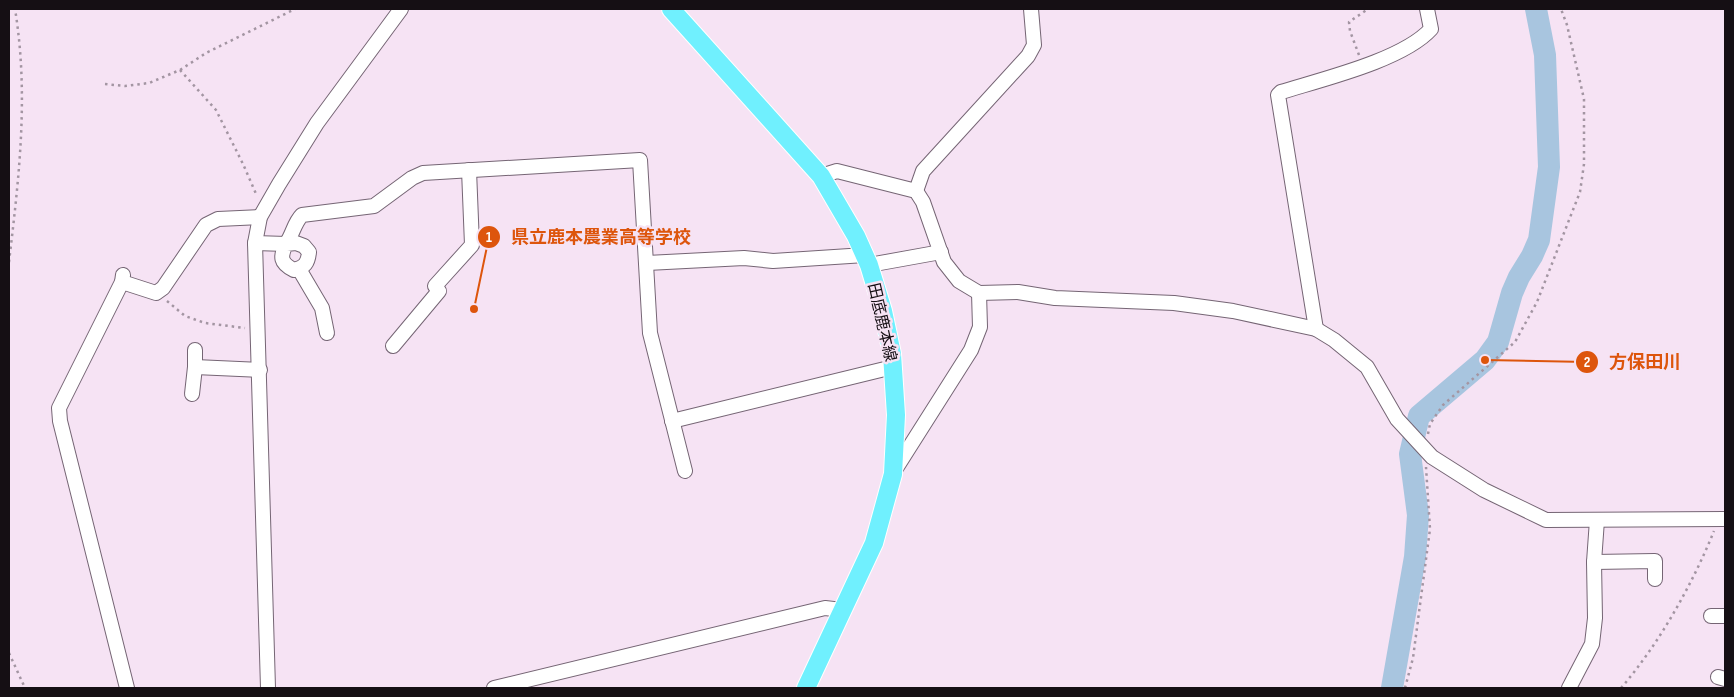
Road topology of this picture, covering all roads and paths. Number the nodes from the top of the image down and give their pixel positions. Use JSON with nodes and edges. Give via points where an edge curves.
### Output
{"nodes":[{"id":1,"x":15,"y":9,"type":"edge"},
{"id":2,"x":295,"y":9,"type":"edge"},
{"id":3,"x":401,"y":9,"type":"edge"},
{"id":4,"x":672,"y":9,"type":"edge"},
{"id":5,"x":1031,"y":9,"type":"edge"},
{"id":6,"x":1368,"y":9,"type":"edge"},
{"id":7,"x":1427,"y":9,"type":"edge"},
{"id":8,"x":1561,"y":9,"type":"edge"},
{"id":9,"x":1361,"y":66,"type":"junction"},
{"id":10,"x":180,"y":70,"type":"junction"},
{"id":11,"x":105,"y":84,"type":"dead end"},
{"id":12,"x":468,"y":170,"type":"junction"},
{"id":13,"x":822,"y":176,"type":"junction"},
{"id":14,"x":916,"y":191,"type":"junction"},
{"id":15,"x":262,"y":214,"type":"junction"},
{"id":16,"x":255,"y":243,"type":"junction"},
{"id":17,"x":286,"y":244,"type":"junction"},
{"id":18,"x":941,"y":252,"type":"junction"},
{"id":19,"x":867,"y":260,"type":"junction"},
{"id":20,"x":9,"y":262,"type":"edge"},
{"id":21,"x":647,"y":263,"type":"junction"},
{"id":22,"x":299,"y":269,"type":"junction"},
{"id":23,"x":980,"y":292,"type":"junction"},
{"id":24,"x":156,"y":293,"type":"junction"},
{"id":25,"x":1316,"y":329,"type":"junction"},
{"id":26,"x":258,"y":330,"type":"junction"},
{"id":27,"x":327,"y":332,"type":"dead end"},
{"id":28,"x":393,"y":346,"type":"dead end"},
{"id":29,"x":195,"y":350,"type":"dead end"},
{"id":30,"x":195,"y":366,"type":"junction"},
{"id":31,"x":893,"y":367,"type":"junction"},
{"id":32,"x":260,"y":370,"type":"junction"},
{"id":33,"x":192,"y":394,"type":"dead end"},
{"id":34,"x":672,"y":421,"type":"junction"},
{"id":35,"x":1424,"y":448,"type":"junction"},
{"id":36,"x":685,"y":471,"type":"dead end"},
{"id":37,"x":893,"y":474,"type":"junction"},
{"id":38,"x":1722,"y":519,"type":"edge"},
{"id":39,"x":1597,"y":520,"type":"junction"},
{"id":40,"x":1594,"y":562,"type":"junction"},
{"id":41,"x":1655,"y":579,"type":"dead end"},
{"id":42,"x":842,"y":610,"type":"junction"},
{"id":43,"x":9,"y":653,"type":"edge"},
{"id":44,"x":25,"y":688,"type":"edge"},
{"id":45,"x":127,"y":688,"type":"edge"},
{"id":46,"x":268,"y":688,"type":"edge"},
{"id":47,"x":494,"y":688,"type":"edge"},
{"id":48,"x":806,"y":688,"type":"edge"},
{"id":49,"x":1405,"y":688,"type":"edge"},
{"id":50,"x":1569,"y":688,"type":"edge"},
{"id":51,"x":1621,"y":688,"type":"edge"}],
"edges":[{"from":1,"to":20,"type":"path","via":[[22,61],[22,134]]},
{"from":2,"to":10,"type":"path","via":[[206,53]]},
{"from":3,"to":15,"type":"street","via":[[317,123]]},
{"from":4,"to":13,"type":"main road","name":"田底鹿本線"},
{"from":5,"to":14,"type":"street","via":[[1034,44],[1028,56],[922,171]]},
{"from":6,"to":9,"type":"path","via":[[1349,22]]},
{"from":7,"to":9,"type":"street","via":[[1431,29],[1422,38],[1400,51]]},
{"from":8,"to":35,"type":"path","via":[[1584,99],[1584,164],[1580,192],[1536,302],[1515,342],[1443,406],[1430,424]]},
{"from":9,"to":25,"type":"street","via":[[1278,95]]},
{"from":10,"to":11,"type":"path","via":[[149,83]]},
{"from":10,"to":15,"type":"path","via":[[216,110],[243,164]]},
{"from":12,"to":17,"type":"street","via":[[423,173],[374,206],[302,215],[296,220]]},
{"from":12,"to":21,"type":"street","via":[[640,160]]},
{"from":12,"to":28,"type":"street","via":[[472,245],[434,286],[440,292]]},
{"from":13,"to":14,"type":"street","via":[[837,171]]},
{"from":13,"to":19,"type":"main road","name":"田底鹿本線"},
{"from":14,"to":18,"type":"street"},
{"from":15,"to":16,"type":"street"},
{"from":15,"to":24,"type":"street","via":[[218,219],[206,225],[163,288]]},
{"from":16,"to":17,"type":"street"},
{"from":16,"to":26,"type":"street"},
{"from":17,"to":22,"type":"street","via":[[282,259],[294,270]]},
{"from":17,"to":22,"type":"street","via":[[296,242],[309,252],[308,261]]},
{"from":18,"to":19,"type":"street"},
{"from":18,"to":23,"type":"street","via":[[944,262],[959,281]]},
{"from":19,"to":21,"type":"street","via":[[773,261],[744,258]]},
{"from":19,"to":31,"type":"main road","name":"田底鹿本線","via":[[883,310]]},
{"from":21,"to":34,"type":"street","via":[[650,333]]},
{"from":22,"to":27,"type":"street","via":[[322,308]]},
{"from":23,"to":25,"type":"street","via":[[1174,303],[1233,311]]},
{"from":23,"to":37,"type":"street","via":[[980,327],[971,350]]},
{"from":24,"to":26,"type":"path","via":[[185,316]]},
{"from":24,"to":45,"type":"street","via":[[122,279],[59,408]]},
{"from":25,"to":35,"type":"street","via":[[1367,367],[1398,419]]},
{"from":26,"to":32,"type":"street"},
{"from":29,"to":30,"type":"street"},
{"from":30,"to":32,"type":"street"},
{"from":30,"to":33,"type":"street"},
{"from":31,"to":34,"type":"street"},
{"from":31,"to":37,"type":"main road","name":"田底鹿本線","via":[[896,414]]},
{"from":32,"to":46,"type":"street"},
{"from":34,"to":36,"type":"street"},
{"from":35,"to":39,"type":"street","via":[[1432,457],[1484,490],[1546,520]]},
{"from":35,"to":49,"type":"path","via":[[1430,529]]},
{"from":37,"to":42,"type":"main road","name":"田底鹿本線","via":[[874,543]]},
{"from":38,"to":39,"type":"street"},
{"from":38,"to":51,"type":"path","via":[[1653,646]]},
{"from":39,"to":40,"type":"street"},
{"from":40,"to":41,"type":"street","via":[[1655,561]]},
{"from":40,"to":50,"type":"street","via":[[1592,644]]},
{"from":42,"to":47,"type":"street","via":[[825,608]]},
{"from":42,"to":48,"type":"main road","name":"田底鹿本線"},
{"from":43,"to":44,"type":"path"}]}
